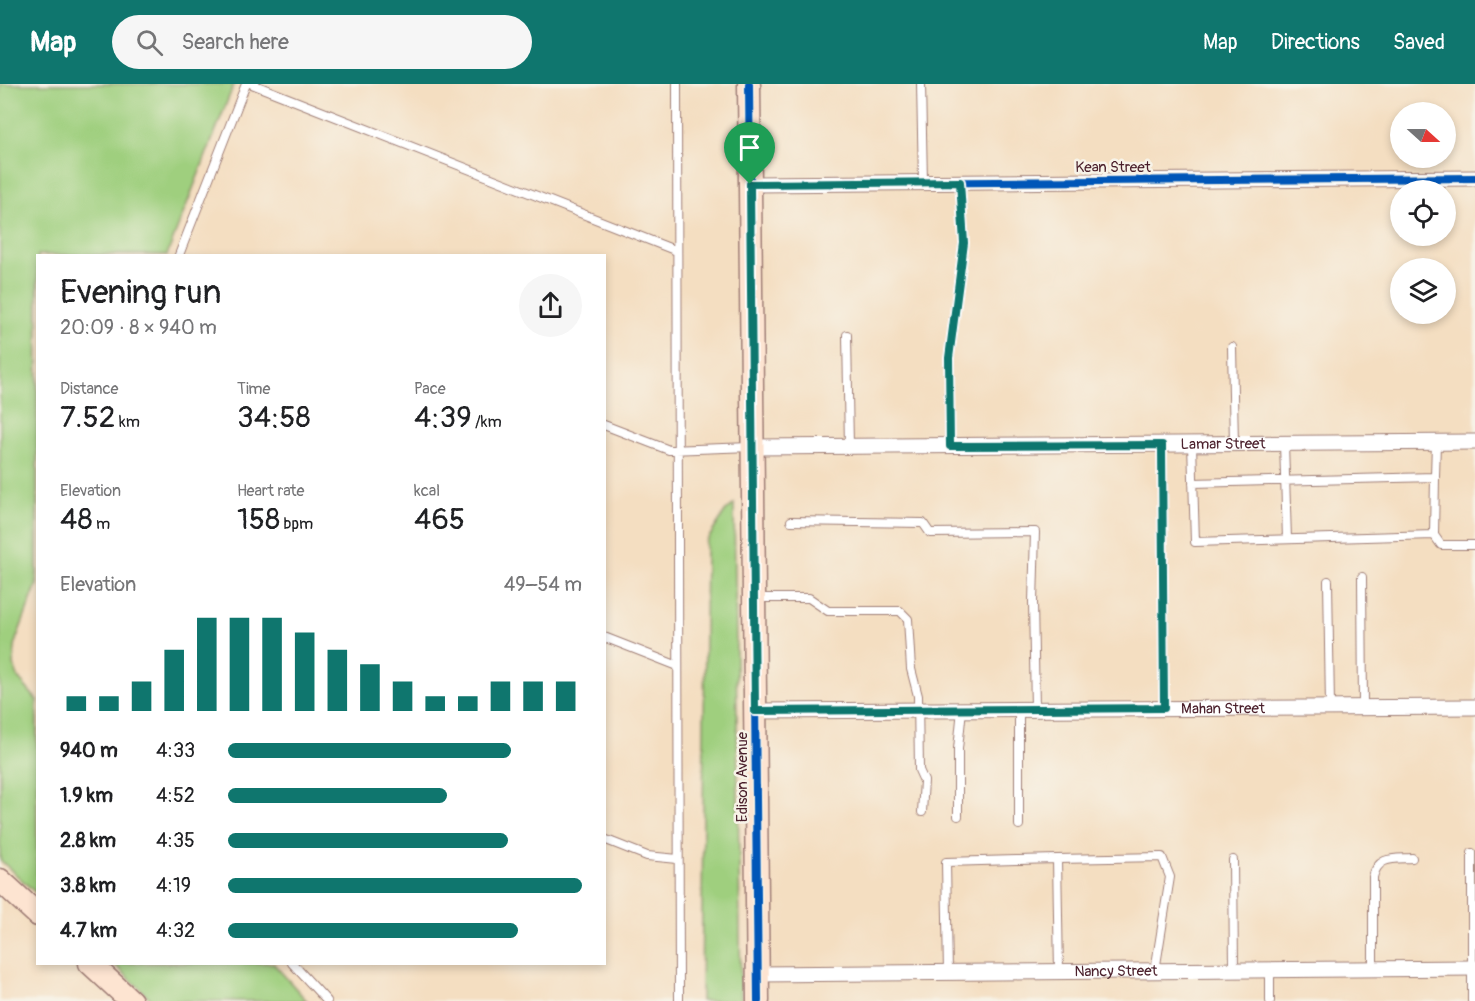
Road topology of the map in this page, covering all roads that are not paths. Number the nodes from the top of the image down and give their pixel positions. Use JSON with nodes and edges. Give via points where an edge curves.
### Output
{"nodes":[{"id":1,"x":246,"y":84,"type":"edge"},
{"id":2,"x":252,"y":84,"type":"edge"},
{"id":3,"x":677,"y":84,"type":"edge"},
{"id":4,"x":749,"y":84,"type":"edge"},
{"id":5,"x":921,"y":84,"type":"edge"},
{"id":6,"x":1475,"y":178,"type":"edge"},
{"id":7,"x":924,"y":182,"type":"junction"},
{"id":8,"x":960,"y":182,"type":"junction"},
{"id":9,"x":750,"y":184,"type":"junction"},
{"id":10,"x":677,"y":251,"type":"junction"},
{"id":11,"x":179,"y":254,"type":"edge"},
{"id":12,"x":847,"y":335,"type":"dead end"},
{"id":13,"x":1232,"y":347,"type":"dead end"},
{"id":14,"x":606,"y":427,"type":"edge"},
{"id":15,"x":1436,"y":442,"type":"junction"},
{"id":16,"x":1475,"y":442,"type":"edge"},
{"id":17,"x":1284,"y":443,"type":"junction"},
{"id":18,"x":1192,"y":444,"type":"junction"},
{"id":19,"x":1234,"y":444,"type":"junction"},
{"id":20,"x":1162,"y":445,"type":"junction"},
{"id":21,"x":950,"y":446,"type":"junction"},
{"id":22,"x":753,"y":447,"type":"junction"},
{"id":23,"x":849,"y":447,"type":"junction"},
{"id":24,"x":677,"y":450,"type":"junction"},
{"id":25,"x":1436,"y":477,"type":"junction"},
{"id":26,"x":1286,"y":481,"type":"junction"},
{"id":27,"x":1193,"y":483,"type":"junction"},
{"id":28,"x":791,"y":521,"type":"dead end"},
{"id":29,"x":1434,"y":535,"type":"junction"},
{"id":30,"x":1287,"y":539,"type":"junction"},
{"id":31,"x":1475,"y":545,"type":"edge"},
{"id":32,"x":1362,"y":577,"type":"dead end"},
{"id":33,"x":1328,"y":581,"type":"dead end"},
{"id":34,"x":754,"y":598,"type":"junction"},
{"id":35,"x":606,"y":638,"type":"edge"},
{"id":36,"x":678,"y":666,"type":"junction"},
{"id":37,"x":1330,"y":707,"type":"junction"},
{"id":38,"x":1363,"y":707,"type":"junction"},
{"id":39,"x":1475,"y":707,"type":"edge"},
{"id":40,"x":1164,"y":708,"type":"junction"},
{"id":41,"x":962,"y":709,"type":"junction"},
{"id":42,"x":1019,"y":709,"type":"junction"},
{"id":43,"x":1035,"y":709,"type":"junction"},
{"id":44,"x":918,"y":710,"type":"junction"},
{"id":45,"x":755,"y":711,"type":"junction"},
{"id":46,"x":922,"y":812,"type":"dead end"},
{"id":47,"x":958,"y":816,"type":"dead end"},
{"id":48,"x":1019,"y":825,"type":"dead end"},
{"id":49,"x":606,"y":840,"type":"edge"},
{"id":50,"x":1472,"y":853,"type":"dead end"},
{"id":51,"x":1412,"y":858,"type":"dead end"},
{"id":52,"x":678,"y":859,"type":"junction"},
{"id":53,"x":1057,"y":859,"type":"junction"},
{"id":54,"x":1233,"y":860,"type":"dead end"},
{"id":55,"x":0,"y":880,"type":"edge"},
{"id":56,"x":36,"y":913,"type":"edge"},
{"id":57,"x":92,"y":965,"type":"edge"},
{"id":58,"x":294,"y":965,"type":"edge"},
{"id":59,"x":1473,"y":968,"type":"edge"},
{"id":60,"x":1373,"y":969,"type":"junction"},
{"id":61,"x":1234,"y":970,"type":"junction"},
{"id":62,"x":1270,"y":970,"type":"junction"},
{"id":63,"x":1155,"y":971,"type":"junction"},
{"id":64,"x":1059,"y":972,"type":"junction"},
{"id":65,"x":948,"y":973,"type":"junction"},
{"id":66,"x":758,"y":974,"type":"junction"},
{"id":67,"x":131,"y":1001,"type":"edge"},
{"id":68,"x":327,"y":1001,"type":"edge"},
{"id":69,"x":679,"y":1001,"type":"edge"},
{"id":70,"x":758,"y":1001,"type":"edge"},
{"id":71,"x":1270,"y":1001,"type":"edge"},
{"id":72,"x":1472,"y":1001,"type":"edge"}],
"edges":[{"from":1,"to":11,"type":"lane"},
{"from":2,"to":10,"type":"lane"},
{"from":3,"to":10,"type":"lane"},
{"from":4,"to":9,"type":"street","name":"Edison Avenue"},
{"from":5,"to":7,"type":"lane"},
{"from":6,"to":8,"type":"street","name":"Kean Street"},
{"from":7,"to":8,"type":"street","name":"Kean Street"},
{"from":7,"to":9,"type":"street","name":"Kean Street"},
{"from":8,"to":21,"type":"lane","via":[[964,243],[949,358]]},
{"from":9,"to":22,"type":"street","name":"Edison Avenue"},
{"from":10,"to":24,"type":"lane"},
{"from":12,"to":23,"type":"lane"},
{"from":13,"to":19,"type":"lane"},
{"from":14,"to":24,"type":"lane"},
{"from":15,"to":16,"type":"street","name":"Lamar Street"},
{"from":15,"to":17,"type":"street","name":"Lamar Street"},
{"from":15,"to":25,"type":"lane"},
{"from":17,"to":19,"type":"street","name":"Lamar Street"},
{"from":17,"to":26,"type":"lane"},
{"from":18,"to":19,"type":"street","name":"Lamar Street"},
{"from":18,"to":20,"type":"street","name":"Lamar Street"},
{"from":18,"to":27,"type":"lane"},
{"from":20,"to":21,"type":"street","name":"Lamar Street"},
{"from":20,"to":40,"type":"lane"},
{"from":21,"to":23,"type":"street","name":"Lamar Street"},
{"from":22,"to":23,"type":"street","name":"Lamar Street"},
{"from":22,"to":24,"type":"lane"},
{"from":22,"to":34,"type":"street","name":"Edison Avenue"},
{"from":24,"to":36,"type":"lane"},
{"from":25,"to":26,"type":"lane"},
{"from":25,"to":29,"type":"lane"},
{"from":26,"to":27,"type":"lane"},
{"from":26,"to":30,"type":"lane"},
{"from":27,"to":30,"type":"lane","via":[[1195,542]]},
{"from":28,"to":43,"type":"lane","via":[[923,523],[930,533],[1035,532]]},
{"from":29,"to":30,"type":"lane"},
{"from":29,"to":31,"type":"lane","via":[[1441,545]]},
{"from":32,"to":38,"type":"lane"},
{"from":33,"to":37,"type":"lane"},
{"from":34,"to":44,"type":"lane","via":[[809,598],[828,611],[900,611],[908,619]]},
{"from":34,"to":45,"type":"street","name":"Edison Avenue"},
{"from":35,"to":36,"type":"lane"},
{"from":36,"to":52,"type":"lane"},
{"from":37,"to":38,"type":"street","name":"Mahan Street"},
{"from":37,"to":40,"type":"street","name":"Mahan Street"},
{"from":38,"to":39,"type":"street","name":"Mahan Street"},
{"from":40,"to":43,"type":"street","name":"Mahan Street"},
{"from":41,"to":42,"type":"street","name":"Mahan Street"},
{"from":41,"to":44,"type":"street","name":"Mahan Street"},
{"from":41,"to":47,"type":"lane"},
{"from":42,"to":43,"type":"street","name":"Mahan Street"},
{"from":42,"to":48,"type":"lane"},
{"from":44,"to":45,"type":"street","name":"Mahan Street"},
{"from":44,"to":46,"type":"lane","via":[[919,770],[924,781]]},
{"from":45,"to":66,"type":"street","name":"Edison Avenue"},
{"from":49,"to":52,"type":"lane","via":[[647,856]]},
{"from":50,"to":59,"type":"lane"},
{"from":51,"to":60,"type":"lane","via":[[1384,859],[1376,865]]},
{"from":52,"to":69,"type":"lane"},
{"from":53,"to":63,"type":"lane","via":[[1162,857],[1170,877]]},
{"from":53,"to":64,"type":"lane"},
{"from":53,"to":65,"type":"lane","via":[[946,862]]},
{"from":54,"to":61,"type":"lane"},
{"from":55,"to":56,"type":"street"},
{"from":57,"to":67,"type":"street"},
{"from":58,"to":68,"type":"lane"},
{"from":59,"to":60,"type":"street","name":"Nancy Street"},
{"from":59,"to":72,"type":"lane"},
{"from":60,"to":62,"type":"street","name":"Nancy Street"},
{"from":61,"to":62,"type":"street","name":"Nancy Street"},
{"from":61,"to":63,"type":"street","name":"Nancy Street"},
{"from":62,"to":71,"type":"lane"},
{"from":63,"to":64,"type":"street","name":"Nancy Street"},
{"from":64,"to":65,"type":"street","name":"Nancy Street"},
{"from":65,"to":66,"type":"street","name":"Nancy Street"},
{"from":66,"to":70,"type":"street","name":"Edison Avenue"}]}
